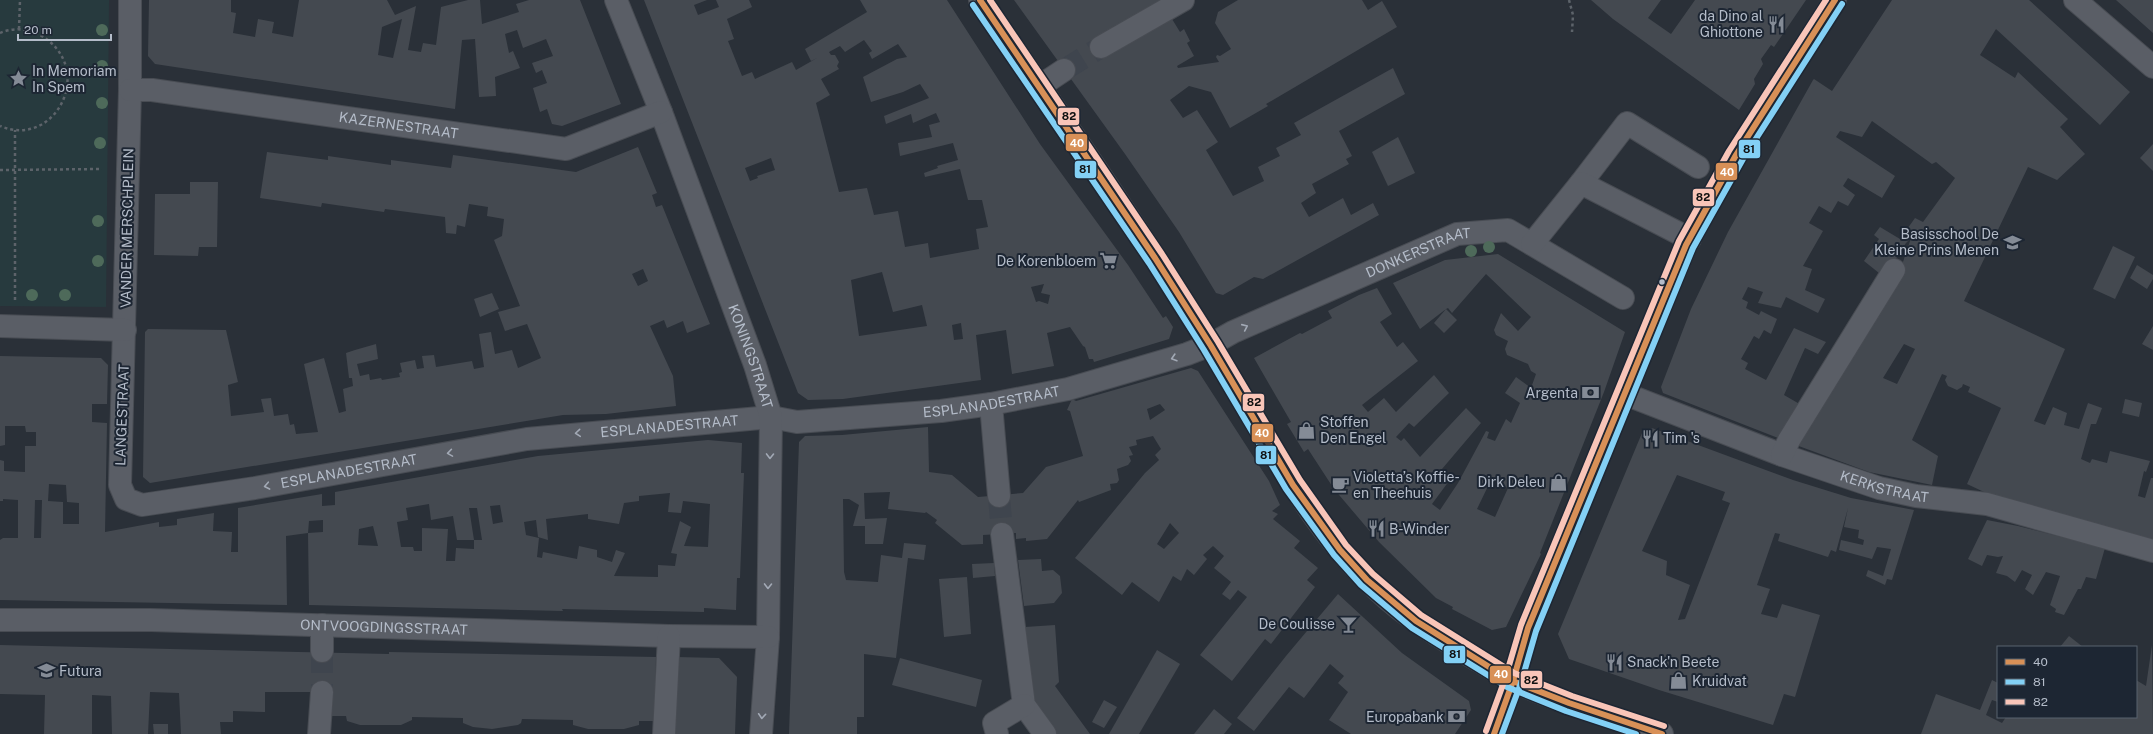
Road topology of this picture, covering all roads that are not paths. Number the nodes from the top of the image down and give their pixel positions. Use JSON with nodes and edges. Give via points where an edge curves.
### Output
{"nodes":[{"id":1,"x":130,"y":0,"type":"edge"},
{"id":2,"x":616,"y":0,"type":"edge"},
{"id":3,"x":980,"y":0,"type":"edge"},
{"id":4,"x":1183,"y":0,"type":"edge"},
{"id":5,"x":1835,"y":0,"type":"edge"},
{"id":6,"x":2076,"y":0,"type":"edge"},
{"id":7,"x":1102,"y":47,"type":"tunnel mouth"},
{"id":8,"x":2153,"y":67,"type":"edge"},
{"id":9,"x":1064,"y":70,"type":"tunnel mouth"},
{"id":10,"x":1040,"y":86,"type":"junction"},
{"id":11,"x":130,"y":90,"type":"junction"},
{"id":12,"x":661,"y":112,"type":"junction"},
{"id":13,"x":1698,"y":167,"type":"dead end"},
{"id":14,"x":1581,"y":183,"type":"junction"},
{"id":15,"x":1690,"y":239,"type":"junction"},
{"id":16,"x":1532,"y":244,"type":"junction"},
{"id":17,"x":1894,"y":270,"type":"dead end"},
{"id":18,"x":1623,"y":298,"type":"dead end"},
{"id":19,"x":7,"y":326,"type":"edge"},
{"id":20,"x":125,"y":330,"type":"junction"},
{"id":21,"x":1210,"y":345,"type":"junction"},
{"id":22,"x":1625,"y":394,"type":"junction"},
{"id":23,"x":990,"y":404,"type":"junction"},
{"id":24,"x":771,"y":417,"type":"junction"},
{"id":25,"x":1782,"y":455,"type":"junction"},
{"id":26,"x":1000,"y":496,"type":"tunnel mouth"},
{"id":27,"x":126,"y":499,"type":"joint"},
{"id":28,"x":1002,"y":534,"type":"tunnel mouth"},
{"id":29,"x":2153,"y":551,"type":"edge"},
{"id":30,"x":0,"y":620,"type":"edge"},
{"id":31,"x":322,"y":625,"type":"junction"},
{"id":32,"x":669,"y":636,"type":"junction"},
{"id":33,"x":768,"y":637,"type":"junction"},
{"id":34,"x":322,"y":651,"type":"tunnel mouth"},
{"id":35,"x":1513,"y":681,"type":"junction"},
{"id":36,"x":322,"y":692,"type":"tunnel mouth"},
{"id":37,"x":1024,"y":705,"type":"junction"},
{"id":38,"x":320,"y":734,"type":"edge"},
{"id":39,"x":664,"y":734,"type":"edge"},
{"id":40,"x":760,"y":734,"type":"edge"},
{"id":41,"x":997,"y":734,"type":"edge"},
{"id":42,"x":1045,"y":734,"type":"edge"},
{"id":43,"x":1494,"y":734,"type":"edge"},
{"id":44,"x":1662,"y":734,"type":"edge"}],
"edges":[{"from":1,"to":11,"type":"street","name":"VANDER MERSCHPLEIN"},
{"from":2,"to":12,"type":"street","name":"KONINGSTRAAT"},
{"from":3,"to":10,"type":"street"},
{"from":4,"to":7,"type":"street"},
{"from":5,"to":15,"type":"street","via":[[1736,155]]},
{"from":6,"to":8,"type":"street"},
{"from":9,"to":10,"type":"street"},
{"from":10,"to":21,"type":"street"},
{"from":11,"to":12,"type":"street","name":"KAZERNESTRAAT","via":[[152,90],[566,149]]},
{"from":11,"to":20,"type":"street","name":"VANDER MERSCHPLEIN"},
{"from":12,"to":24,"type":"street","name":"KONINGSTRAAT","via":[[755,365]]},
{"from":13,"to":14,"type":"street","via":[[1627,124]]},
{"from":14,"to":15,"type":"street"},
{"from":14,"to":16,"type":"street"},
{"from":15,"to":22,"type":"street"},
{"from":16,"to":18,"type":"street","name":"DONKERSTRAAT"},
{"from":21,"to":16,"type":"street","name":"DONKERSTRAAT","one_way":true,"via":[[1240,329],[1457,234],[1508,230]]},
{"from":17,"to":25,"type":"street"},
{"from":19,"to":20,"type":"street"},
{"from":20,"to":27,"type":"street","name":"LANGESTRAAT","via":[[120,485]]},
{"from":21,"to":23,"type":"street","name":"ESPLANADESTRAAT","one_way":true,"via":[[1068,389]]},
{"from":21,"to":35,"type":"street","via":[[1312,514],[1348,560],[1397,607]]},
{"from":22,"to":25,"type":"street","name":"KERKSTRAAT"},
{"from":22,"to":35,"type":"street","via":[[1528,628]]},
{"from":23,"to":24,"type":"street","name":"ESPLANADESTRAAT","via":[[941,411],[797,422]]},
{"from":23,"to":26,"type":"street"},
{"from":24,"to":27,"type":"street","name":"ESPLANADESTRAAT","one_way":true,"via":[[527,439],[142,506]]},
{"from":24,"to":33,"type":"street","name":"KONINGSTRAAT","one_way":true},
{"from":25,"to":29,"type":"street","name":"KERKSTRAAT","via":[[1878,488],[1916,496],[1987,504]]},
{"from":28,"to":37,"type":"street"},
{"from":30,"to":31,"type":"street","name":"ONTVOOGDINGSSTRAAT","via":[[151,620]]},
{"from":31,"to":32,"type":"street","name":"ONTVOOGDINGSSTRAAT"},
{"from":31,"to":34,"type":"street"},
{"from":32,"to":33,"type":"street","name":"ONTVOOGDINGSSTRAAT"},
{"from":32,"to":39,"type":"street"},
{"from":33,"to":40,"type":"street","name":"KONINGSTRAAT","one_way":true},
{"from":35,"to":43,"type":"street"},
{"from":35,"to":44,"type":"street","via":[[1607,717]]},
{"from":36,"to":38,"type":"street"},
{"from":37,"to":41,"type":"street","via":[[994,723]]},
{"from":37,"to":42,"type":"street"}]}
